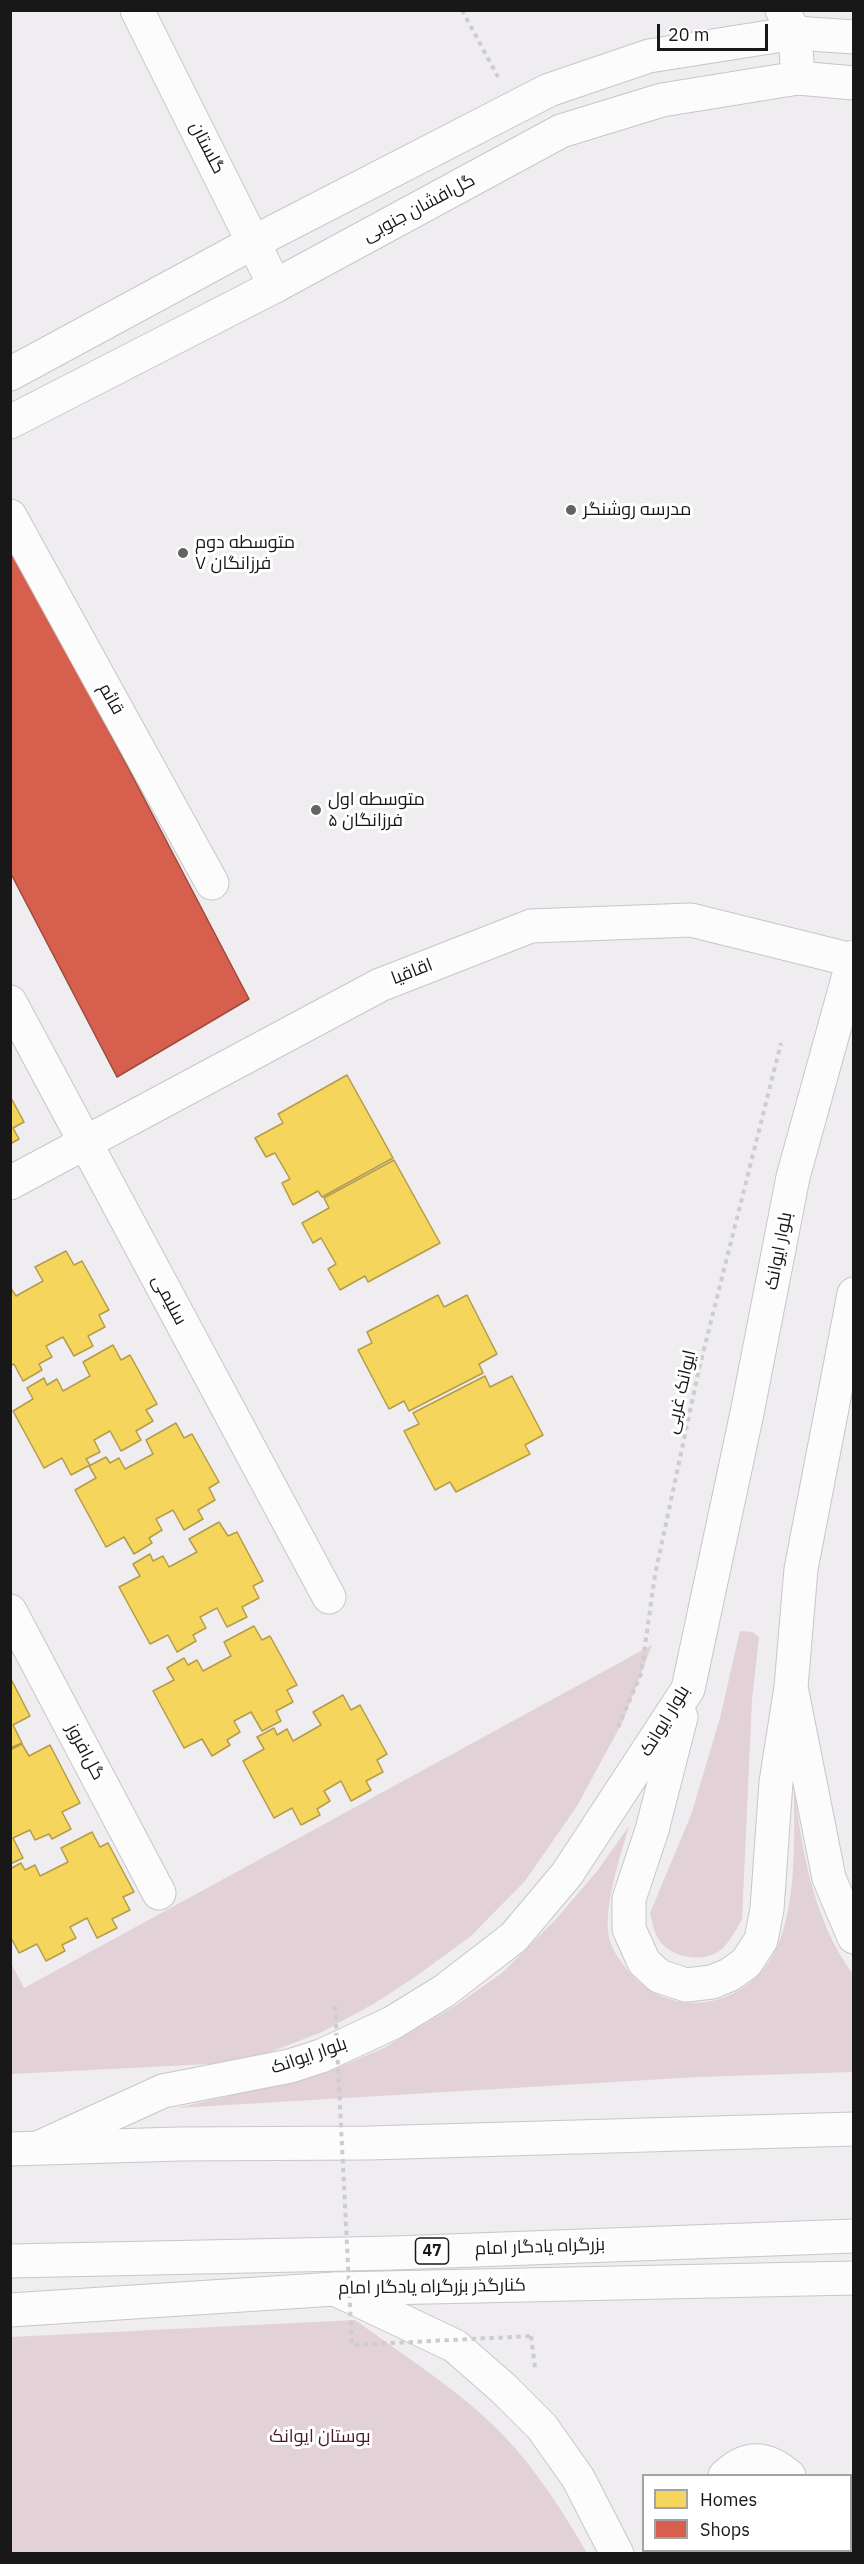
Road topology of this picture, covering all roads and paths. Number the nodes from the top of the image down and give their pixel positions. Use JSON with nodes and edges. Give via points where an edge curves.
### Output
{"nodes":[{"id":1,"x":137,"y":10,"type":"edge"},
{"id":2,"x":462,"y":10,"type":"edge"},
{"id":3,"x":788,"y":22,"type":"edge"},
{"id":4,"x":854,"y":38,"type":"edge"},
{"id":5,"x":798,"y":78,"type":"junction"},
{"id":6,"x":854,"y":83,"type":"edge"},
{"id":7,"x":503,"y":86,"type":"dead end"},
{"id":8,"x":255,"y":242,"type":"junction"},
{"id":9,"x":275,"y":286,"type":"junction"},
{"id":10,"x":10,"y":374,"type":"edge"},
{"id":11,"x":10,"y":422,"type":"edge"},
{"id":12,"x":10,"y":516,"type":"edge"},
{"id":13,"x":212,"y":883,"type":"dead end"},
{"id":14,"x":853,"y":958,"type":"edge"},
{"id":15,"x":10,"y":1002,"type":"edge"},
{"id":16,"x":781,"y":1043,"type":"dead end"},
{"id":17,"x":84,"y":1141,"type":"junction"},
{"id":18,"x":10,"y":1182,"type":"edge"},
{"id":19,"x":854,"y":1294,"type":"edge"},
{"id":20,"x":329,"y":1597,"type":"dead end"},
{"id":21,"x":10,"y":1611,"type":"edge"},
{"id":22,"x":791,"y":1687,"type":"junction"},
{"id":23,"x":688,"y":1689,"type":"junction"},
{"id":24,"x":614,"y":1736,"type":"dead end"},
{"id":25,"x":159,"y":1893,"type":"dead end"},
{"id":26,"x":854,"y":1937,"type":"edge"},
{"id":27,"x":335,"y":2006,"type":"dead end"},
{"id":28,"x":854,"y":2129,"type":"edge"},
{"id":29,"x":25,"y":2148,"type":"edge"},
{"id":30,"x":854,"y":2236,"type":"edge"},
{"id":31,"x":10,"y":2261,"type":"edge"},
{"id":32,"x":854,"y":2278,"type":"edge"},
{"id":33,"x":335,"y":2289,"type":"junction"},
{"id":34,"x":10,"y":2310,"type":"edge"},
{"id":35,"x":531,"y":2336,"type":"dead end"},
{"id":36,"x":727,"y":2474,"type":"edge"},
{"id":37,"x":788,"y":2474,"type":"edge"},
{"id":38,"x":617,"y":2553,"type":"edge"}],
"edges":[{"from":1,"to":8,"type":"main road","name":"گلستان"},
{"from":2,"to":7,"type":"path"},
{"from":3,"to":4,"type":"main road"},
{"from":3,"to":5,"type":"main road"},
{"from":3,"to":8,"type":"main road","via":[[649,56],[549,90]]},
{"from":5,"to":6,"type":"main road","name":"گل‌افشان جنوبی"},
{"from":5,"to":9,"type":"main road","name":"گل‌افشان جنوبی","via":[[662,100],[561,131]]},
{"from":8,"to":9,"type":"main road","name":"گلستان"},
{"from":8,"to":10,"type":"main road"},
{"from":9,"to":11,"type":"main road","name":"گل‌افشان جنوبی"},
{"from":12,"to":13,"type":"main road","name":"قائم"},
{"from":14,"to":17,"type":"main road","name":"اقاقیا","via":[[691,920],[531,926],[380,985]]},
{"from":14,"to":23,"type":"main road","name":"بلوار ایوانک","via":[[794,1177]]},
{"from":15,"to":17,"type":"main road","name":"سلیمی"},
{"from":16,"to":24,"type":"path","name":"ایوانک غربی","via":[[699,1369],[655,1575],[641,1674]]},
{"from":17,"to":18,"type":"main road","name":"اقاقیا"},
{"from":17,"to":20,"type":"main road","name":"سلیمی"},
{"from":19,"to":22,"type":"main road","via":[[801,1569]]},
{"from":21,"to":25,"type":"main road","name":"گل‌افروز"},
{"from":22,"to":23,"type":"main road","via":[[776,1782],[767,1909],[761,1940],[746,1963],[729,1975],[686,1985],[659,1977],[644,1962],[629,1929],[629,1899],[652,1830]]},
{"from":22,"to":26,"type":"main road","via":[[829,1878]]},
{"from":23,"to":29,"type":"main road","name":"بلوار ایوانک","via":[[567,1874],[514,1936],[444,1991],[392,2023],[321,2056],[290,2066],[163,2091]]},
{"from":27,"to":35,"type":"path","bridge":true,"via":[[352,2345]]},
{"from":28,"to":29,"type":"main road"},
{"from":30,"to":31,"type":"main road","name":"بزرگراه یادگار امام","number":"47","via":[[394,2253]]},
{"from":32,"to":33,"type":"main road","name":"کنارگذر بزرگراه یادگار امام"},
{"from":33,"to":34,"type":"main road","name":"کنارگذر بزرگراه یادگار امام"},
{"from":33,"to":38,"type":"main road","via":[[454,2346],[504,2389],[542,2427],[578,2478]]},
{"from":36,"to":37,"type":"main road","via":[[749,2460],[765,2461]]}]}
